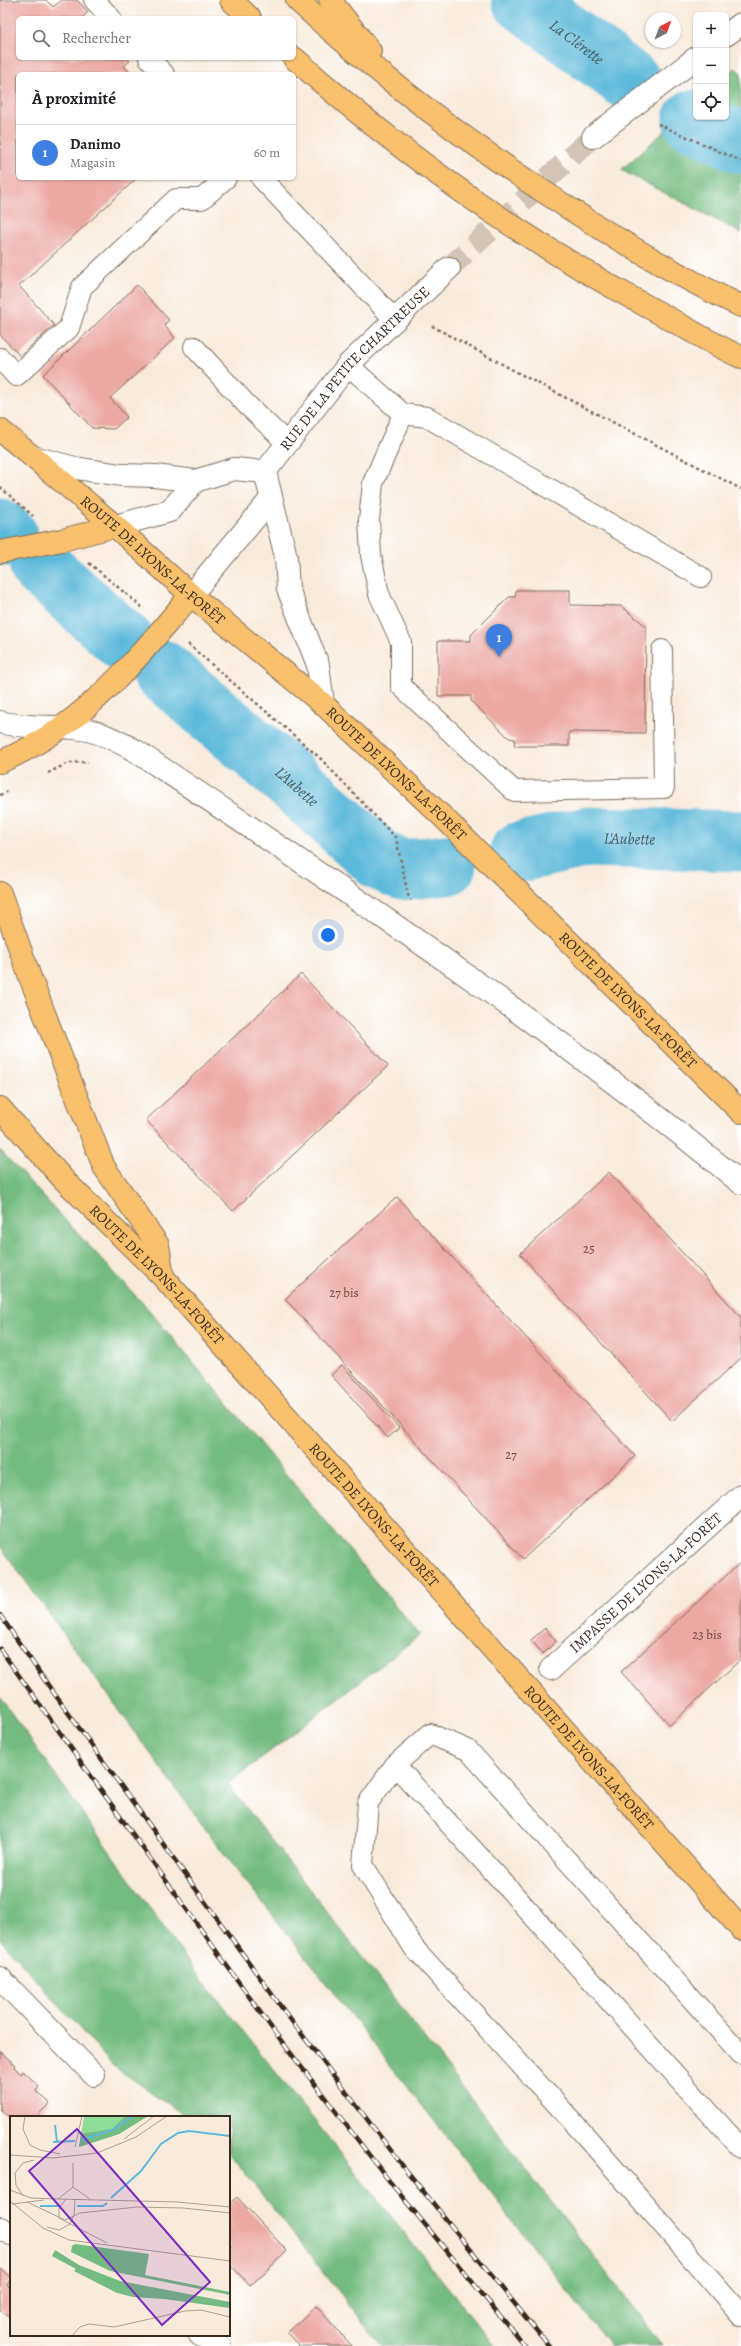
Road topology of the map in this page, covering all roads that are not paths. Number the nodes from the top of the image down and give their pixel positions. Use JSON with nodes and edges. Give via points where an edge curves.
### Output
{"nodes":[{"id":1,"x":94,"y":0,"type":"edge"},
{"id":2,"x":297,"y":0,"type":"edge"},
{"id":3,"x":330,"y":0,"type":"edge"},
{"id":4,"x":109,"y":16,"type":"edge"},
{"id":5,"x":741,"y":24,"type":"edge"},
{"id":6,"x":729,"y":33,"type":"edge"},
{"id":7,"x":151,"y":60,"type":"edge"},
{"id":8,"x":296,"y":60,"type":"edge"},
{"id":9,"x":693,"y":60,"type":"edge"},
{"id":10,"x":162,"y":72,"type":"edge"},
{"id":11,"x":402,"y":91,"type":"junction"},
{"id":12,"x":593,"y":137,"type":"tunnel mouth"},
{"id":13,"x":224,"y":180,"type":"edge"},
{"id":14,"x":263,"y":180,"type":"edge"},
{"id":15,"x":449,"y":268,"type":"tunnel mouth"},
{"id":16,"x":741,"y":306,"type":"edge"},
{"id":17,"x":399,"y":315,"type":"junction"},
{"id":18,"x":194,"y":347,"type":"dead end"},
{"id":19,"x":741,"y":357,"type":"edge"},
{"id":20,"x":0,"y":358,"type":"edge"},
{"id":21,"x":348,"y":365,"type":"junction"},
{"id":22,"x":403,"y":414,"type":"junction"},
{"id":23,"x":0,"y":430,"type":"edge"},
{"id":24,"x":287,"y":443,"type":"junction"},
{"id":25,"x":32,"y":457,"type":"junction"},
{"id":26,"x":265,"y":472,"type":"junction"},
{"id":27,"x":195,"y":481,"type":"junction"},
{"id":28,"x":270,"y":500,"type":"junction"},
{"id":29,"x":115,"y":526,"type":"junction"},
{"id":30,"x":0,"y":552,"type":"edge"},
{"id":31,"x":701,"y":577,"type":"dead end"},
{"id":32,"x":190,"y":595,"type":"junction"},
{"id":33,"x":662,"y":650,"type":"dead end"},
{"id":34,"x":323,"y":704,"type":"junction"},
{"id":35,"x":0,"y":722,"type":"edge"},
{"id":36,"x":63,"y":728,"type":"junction"},
{"id":37,"x":0,"y":762,"type":"edge"},
{"id":38,"x":0,"y":892,"type":"edge"},
{"id":39,"x":0,"y":1108,"type":"edge"},
{"id":40,"x":741,"y":1112,"type":"edge"},
{"id":41,"x":741,"y":1184,"type":"edge"},
{"id":42,"x":163,"y":1276,"type":"junction"},
{"id":43,"x":741,"y":1496,"type":"edge"},
{"id":44,"x":551,"y":1669,"type":"dead end"},
{"id":45,"x":395,"y":1765,"type":"junction"},
{"id":46,"x":741,"y":1929,"type":"edge"},
{"id":47,"x":0,"y":1978,"type":"edge"},
{"id":48,"x":741,"y":2054,"type":"edge"},
{"id":49,"x":94,"y":2075,"type":"dead end"},
{"id":50,"x":741,"y":2148,"type":"edge"},
{"id":51,"x":0,"y":2228,"type":"edge"},
{"id":52,"x":10,"y":2233,"type":"edge"},
{"id":53,"x":741,"y":2315,"type":"edge"},
{"id":54,"x":202,"y":2336,"type":"edge"},
{"id":55,"x":220,"y":2346,"type":"edge"}],
"edges":[{"from":1,"to":4,"type":"lane"},
{"from":2,"to":11,"type":"main road"},
{"from":3,"to":11,"type":"main road"},
{"from":5,"to":6,"type":"street"},
{"from":7,"to":10,"type":"lane"},
{"from":8,"to":19,"type":"main road","via":[[401,145],[480,204],[587,274]]},
{"from":9,"to":12,"type":"street"},
{"from":11,"to":16,"type":"main road","via":[[492,157],[596,227],[696,284]]},
{"from":13,"to":20,"type":"lane","via":[[202,199],[176,199],[82,287],[69,328],[16,376]]},
{"from":14,"to":17,"type":"lane"},
{"from":15,"to":17,"type":"street","name":"RUE DE LA PETITE CHARTREUSE"},
{"from":17,"to":21,"type":"street","name":"RUE DE LA PETITE CHARTREUSE"},
{"from":18,"to":24,"type":"lane","via":[[246,404]]},
{"from":21,"to":22,"type":"lane"},
{"from":21,"to":24,"type":"street","name":"RUE DE LA PETITE CHARTREUSE"},
{"from":22,"to":31,"type":"lane","via":[[427,418]]},
{"from":22,"to":33,"type":"lane","via":[[373,483],[369,520],[371,555],[379,594],[401,642],[401,686],[514,791],[664,788]]},
{"from":23,"to":25,"type":"main road","name":"ROUTE DE LYONS-LA-FORÊT"},
{"from":24,"to":26,"type":"street","name":"RUE DE LA PETITE CHARTREUSE"},
{"from":25,"to":27,"type":"street","via":[[121,476],[155,476]]},
{"from":25,"to":29,"type":"main road","name":"ROUTE DE LYONS-LA-FORÊT"},
{"from":26,"to":27,"type":"street","via":[[234,470]]},
{"from":26,"to":28,"type":"street"},
{"from":27,"to":29,"type":"street","via":[[170,511]]},
{"from":28,"to":32,"type":"street"},
{"from":28,"to":34,"type":"street","via":[[286,557],[288,588],[318,666]]},
{"from":29,"to":30,"type":"main road"},
{"from":29,"to":32,"type":"main road","name":"ROUTE DE LYONS-LA-FORÊT"},
{"from":32,"to":34,"type":"main road","name":"ROUTE DE LYONS-LA-FORÊT"},
{"from":32,"to":36,"type":"main road","via":[[123,675]]},
{"from":34,"to":40,"type":"main road","name":"ROUTE DE LYONS-LA-FORÊT","via":[[444,818]]},
{"from":35,"to":36,"type":"street"},
{"from":36,"to":37,"type":"main road","via":[[26,751]]},
{"from":36,"to":41,"type":"street","via":[[101,733],[136,750],[388,919],[519,1011],[674,1129]]},
{"from":38,"to":42,"type":"main road","via":[[30,977],[104,1167],[158,1245]]},
{"from":39,"to":42,"type":"main road","name":"ROUTE DE LYONS-LA-FORÊT","via":[[64,1180]]},
{"from":42,"to":46,"type":"main road","name":"ROUTE DE LYONS-LA-FORÊT"},
{"from":43,"to":44,"type":"street","name":"IMPASSE DE LYONS-LA-FORÊT"},
{"from":45,"to":48,"type":"lane","via":[[430,1734],[468,1750]]},
{"from":45,"to":50,"type":"lane"},
{"from":45,"to":53,"type":"lane","via":[[368,1803],[363,1865],[414,1948],[583,2133]]},
{"from":47,"to":49,"type":"street"},
{"from":51,"to":52,"type":"street"},
{"from":54,"to":55,"type":"street"}]}
